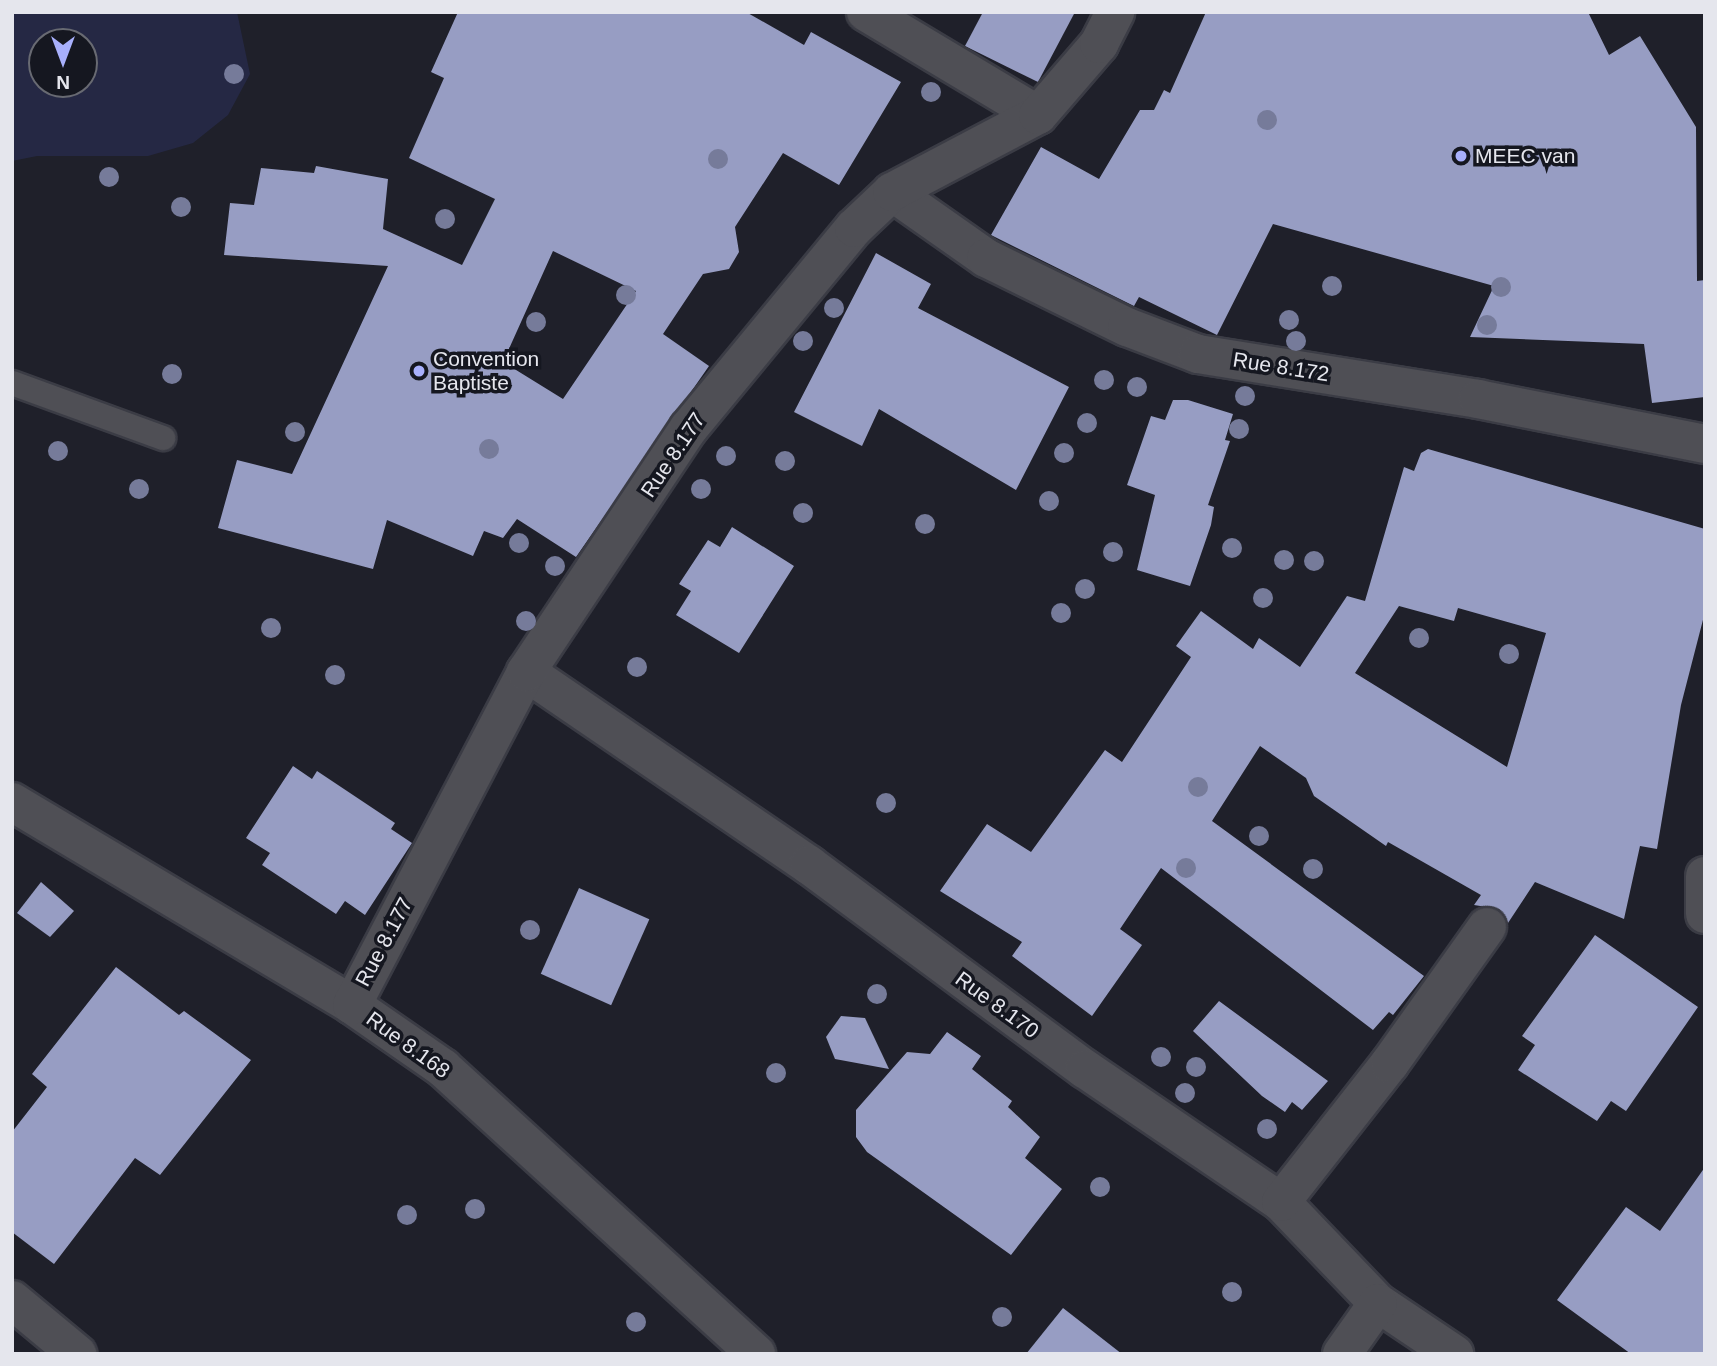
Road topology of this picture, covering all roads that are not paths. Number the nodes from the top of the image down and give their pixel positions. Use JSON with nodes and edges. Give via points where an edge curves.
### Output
{"nodes":[{"id":1,"x":866,"y":12,"type":"edge"},
{"id":2,"x":1115,"y":12,"type":"edge"},
{"id":3,"x":1038,"y":115,"type":"junction"},
{"id":4,"x":892,"y":192,"type":"junction"},
{"id":5,"x":12,"y":383,"type":"edge"},
{"id":6,"x":163,"y":438,"type":"dead end"},
{"id":7,"x":1705,"y":444,"type":"edge"},
{"id":8,"x":526,"y":672,"type":"junction"},
{"id":9,"x":12,"y":802,"type":"edge"},
{"id":10,"x":1705,"y":876,"type":"edge"},
{"id":11,"x":1705,"y":914,"type":"edge"},
{"id":12,"x":1487,"y":927,"type":"dead end"},
{"id":13,"x":352,"y":1005,"type":"junction"},
{"id":14,"x":1281,"y":1202,"type":"junction"},
{"id":15,"x":12,"y":1300,"type":"edge"},
{"id":16,"x":1378,"y":1303,"type":"junction"},
{"id":17,"x":77,"y":1354,"type":"edge"},
{"id":18,"x":756,"y":1354,"type":"edge"},
{"id":19,"x":1342,"y":1354,"type":"edge"},
{"id":20,"x":1454,"y":1354,"type":"edge"}],
"edges":[{"from":1,"to":3,"type":"street"},
{"from":2,"to":3,"type":"street","name":"Rue 8.177","via":[[1099,44]]},
{"from":3,"to":4,"type":"street","name":"Rue 8.177"},
{"from":4,"to":7,"type":"street","name":"Rue 8.172","via":[[986,258],[1127,327],[1198,354],[1478,400]]},
{"from":4,"to":8,"type":"street","name":"Rue 8.177","via":[[854,228],[689,428]]},
{"from":5,"to":6,"type":"lane"},
{"from":8,"to":13,"type":"street","name":"Rue 8.177"},
{"from":8,"to":14,"type":"street","name":"Rue 8.170","via":[[809,865],[1085,1069]]},
{"from":9,"to":13,"type":"street","name":"Rue 8.168"},
{"from":10,"to":11,"type":"street"},
{"from":12,"to":14,"type":"street","via":[[1390,1063]]},
{"from":13,"to":18,"type":"street","name":"Rue 8.168","via":[[443,1068]]},
{"from":14,"to":16,"type":"street","name":"Rue 8.170"},
{"from":15,"to":17,"type":"street"},
{"from":16,"to":19,"type":"street"},
{"from":16,"to":20,"type":"street","name":"Rue 8.170"}]}
